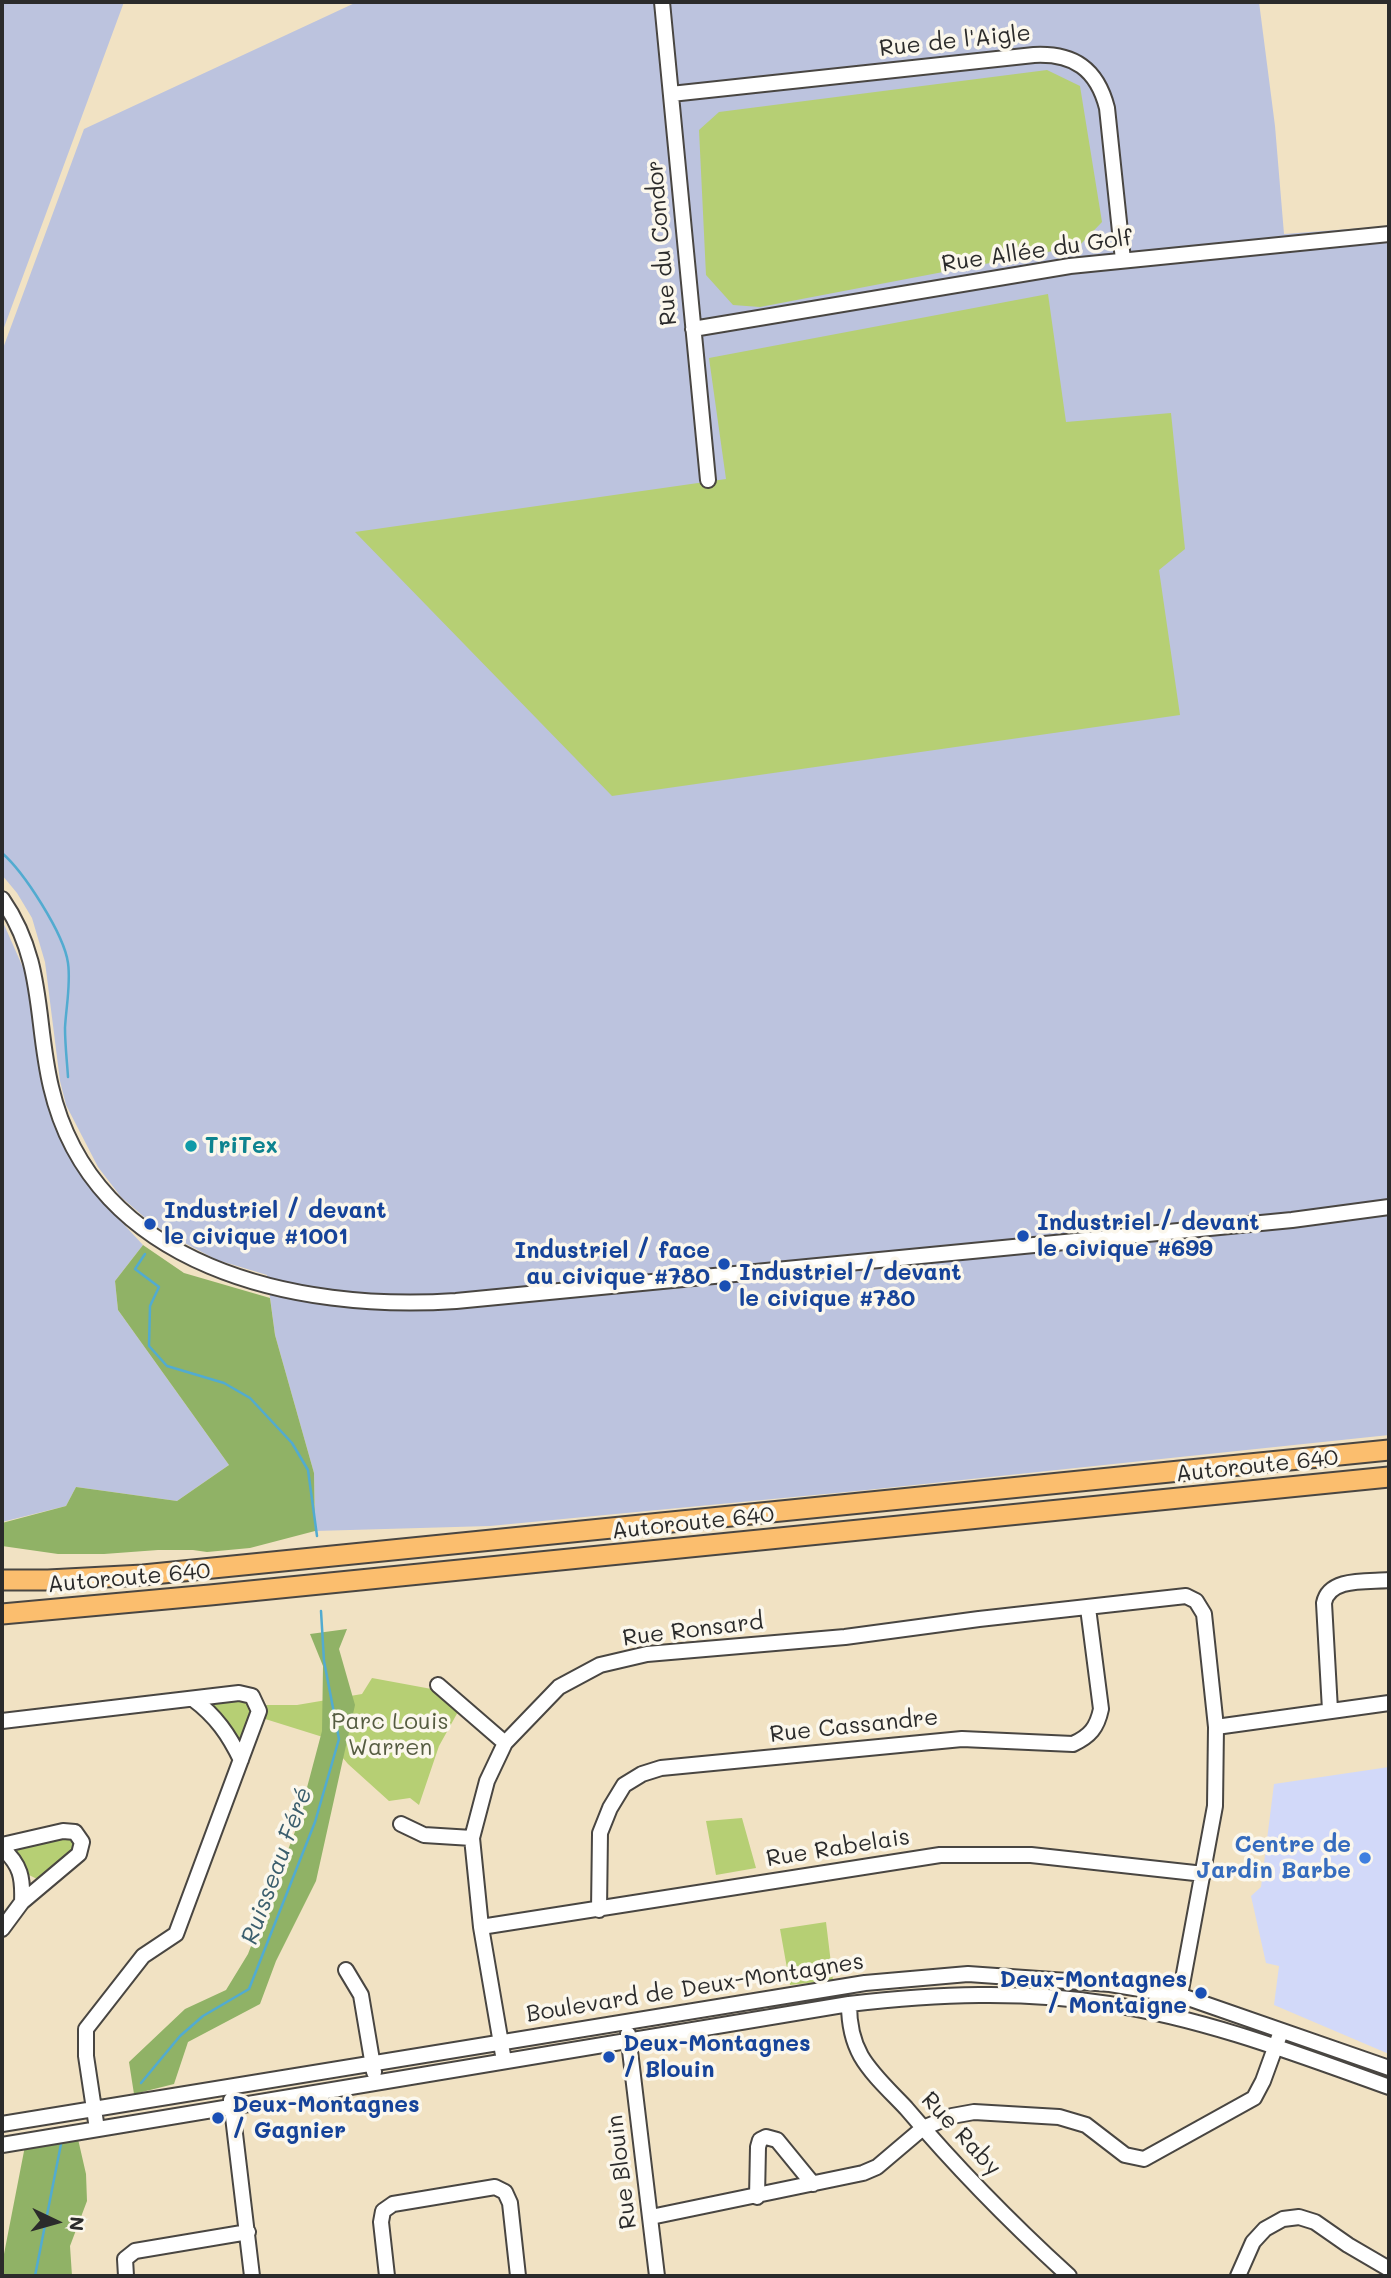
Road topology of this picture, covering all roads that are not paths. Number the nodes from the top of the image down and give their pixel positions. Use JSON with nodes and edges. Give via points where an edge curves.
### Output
{"nodes":[{"id":1,"x":662,"y":2,"type":"edge"},
{"id":2,"x":671,"y":94,"type":"junction"},
{"id":3,"x":1389,"y":234,"type":"edge"},
{"id":4,"x":1123,"y":260,"type":"junction"},
{"id":5,"x":693,"y":329,"type":"junction"},
{"id":6,"x":708,"y":480,"type":"dead end"},
{"id":7,"x":2,"y":899,"type":"edge"},
{"id":8,"x":1389,"y":1207,"type":"edge"},
{"id":9,"x":1389,"y":1450,"type":"edge"},
{"id":10,"x":1389,"y":1477,"type":"edge"},
{"id":11,"x":2,"y":1580,"type":"edge"},
{"id":12,"x":1389,"y":1580,"type":"edge"},
{"id":13,"x":1088,"y":1608,"type":"junction"},
{"id":14,"x":2,"y":1614,"type":"edge"},
{"id":15,"x":438,"y":1685,"type":"dead end"},
{"id":16,"x":193,"y":1699,"type":"junction"},
{"id":17,"x":1389,"y":1703,"type":"edge"},
{"id":18,"x":1330,"y":1710,"type":"junction"},
{"id":19,"x":2,"y":1721,"type":"edge"},
{"id":20,"x":1216,"y":1727,"type":"junction"},
{"id":21,"x":505,"y":1743,"type":"junction"},
{"id":22,"x":240,"y":1760,"type":"junction"},
{"id":23,"x":401,"y":1824,"type":"dead end"},
{"id":24,"x":472,"y":1838,"type":"junction"},
{"id":25,"x":2,"y":1847,"type":"edge"},
{"id":26,"x":1204,"y":1874,"type":"junction"},
{"id":27,"x":22,"y":1902,"type":"junction"},
{"id":28,"x":598,"y":1910,"type":"junction"},
{"id":29,"x":481,"y":1927,"type":"junction"},
{"id":30,"x":2,"y":1929,"type":"edge"},
{"id":31,"x":346,"y":1970,"type":"dead end"},
{"id":32,"x":1182,"y":1996,"type":"junction"},
{"id":33,"x":849,"y":2004,"type":"junction"},
{"id":34,"x":1177,"y":2017,"type":"junction"},
{"id":35,"x":626,"y":2021,"type":"junction"},
{"id":36,"x":1282,"y":2029,"type":"junction"},
{"id":37,"x":629,"y":2041,"type":"junction"},
{"id":38,"x":502,"y":2042,"type":"junction"},
{"id":39,"x":1275,"y":2045,"type":"junction"},
{"id":40,"x":504,"y":2061,"type":"junction"},
{"id":41,"x":373,"y":2063,"type":"junction"},
{"id":42,"x":1389,"y":2067,"type":"edge"},
{"id":43,"x":376,"y":2082,"type":"junction"},
{"id":44,"x":229,"y":2087,"type":"junction"},
{"id":45,"x":1389,"y":2087,"type":"edge"},
{"id":46,"x":231,"y":2107,"type":"junction"},
{"id":47,"x":94,"y":2108,"type":"junction"},
{"id":48,"x":2,"y":2124,"type":"edge"},
{"id":49,"x":923,"y":2128,"type":"junction"},
{"id":50,"x":97,"y":2129,"type":"junction"},
{"id":51,"x":2,"y":2145,"type":"edge"},
{"id":52,"x":813,"y":2184,"type":"junction"},
{"id":53,"x":757,"y":2197,"type":"junction"},
{"id":54,"x":651,"y":2217,"type":"junction"},
{"id":55,"x":248,"y":2232,"type":"junction"},
{"id":56,"x":1389,"y":2269,"type":"edge"},
{"id":57,"x":126,"y":2276,"type":"edge"},
{"id":58,"x":252,"y":2276,"type":"edge"},
{"id":59,"x":387,"y":2276,"type":"edge"},
{"id":60,"x":518,"y":2276,"type":"edge"},
{"id":61,"x":657,"y":2276,"type":"edge"},
{"id":62,"x":1069,"y":2276,"type":"edge"},
{"id":63,"x":1238,"y":2276,"type":"edge"}],
"edges":[{"from":1,"to":2,"type":"street","name":"Rue du Condor"},
{"from":2,"to":4,"type":"street","name":"Rue de l'Aigle","via":[[1034,55],[1062,57],[1083,66],[1103,92]]},
{"from":2,"to":5,"type":"street","name":"Rue du Condor"},
{"from":3,"to":4,"type":"street","name":"Rue Allée du Golf"},
{"from":4,"to":5,"type":"street","name":"Rue Allée du Golf"},
{"from":5,"to":6,"type":"street","name":"Rue du Condor"},
{"from":7,"to":8,"type":"street","via":[[22,936],[34,973],[48,1074],[58,1111],[91,1175],[120,1208],[177,1251],[222,1272],[285,1290],[372,1301],[456,1301]]},
{"from":9,"to":11,"type":"highway","name":"Autoroute 640","via":[[143,1575]]},
{"from":10,"to":14,"type":"highway","name":"Autoroute 640"},
{"from":12,"to":18,"type":"street","via":[[1335,1585],[1326,1594]]},
{"from":13,"to":20,"type":"street","name":"Rue Ronsard","via":[[1186,1596],[1196,1601],[1204,1614]]},
{"from":13,"to":21,"type":"street","name":"Rue Ronsard","via":[[845,1637],[647,1654],[612,1662],[559,1687]]},
{"from":13,"to":28,"type":"street","name":"Rue Cassandre","via":[[1101,1709],[1098,1724],[1087,1737],[1073,1744],[962,1739],[661,1768],[642,1774],[624,1785],[600,1833]]},
{"from":15,"to":21,"type":"street"},
{"from":16,"to":19,"type":"street"},
{"from":16,"to":22,"type":"street","via":[[210,1712]]},
{"from":16,"to":22,"type":"street","via":[[239,1693],[252,1696],[258,1710]]},
{"from":17,"to":18,"type":"street"},
{"from":18,"to":20,"type":"street"},
{"from":20,"to":26,"type":"street","via":[[1216,1806]]},
{"from":21,"to":24,"type":"street","name":"Rue Ronsard","via":[[487,1781]]},
{"from":22,"to":47,"type":"street","via":[[176,1934],[144,1956],[86,2029]]},
{"from":23,"to":24,"type":"street","via":[[424,1835]]},
{"from":24,"to":29,"type":"street","name":"Rue Ronsard"},
{"from":25,"to":27,"type":"street","via":[[21,1871]]},
{"from":25,"to":27,"type":"street","via":[[63,1831],[75,1832],[82,1842],[79,1854]]},
{"from":26,"to":28,"type":"street","name":"Rue Rabelais","via":[[1031,1855],[940,1855]]},
{"from":26,"to":32,"type":"street"},
{"from":27,"to":30,"type":"street"},
{"from":28,"to":29,"type":"street","name":"Rue Rabelais"},
{"from":29,"to":38,"type":"street","name":"Rue Ronsard"},
{"from":31,"to":41,"type":"street","via":[[361,1995]]},
{"from":32,"to":34,"type":"street"},
{"from":32,"to":35,"type":"street","name":"Boulevard de Deux-Montagnes","via":[[1110,1984],[968,1973],[864,1983]]},
{"from":32,"to":36,"type":"street","name":"Boulevard de Deux-Montagnes"},
{"from":33,"to":34,"type":"street","name":"Boulevard de Deux-Montagnes","via":[[918,1996],[1011,1995],[1107,2003]]},
{"from":33,"to":37,"type":"street","name":"Boulevard de Deux-Montagnes"},
{"from":33,"to":49,"type":"street","name":"Rue Raby","via":[[853,2038],[861,2057]]},
{"from":34,"to":39,"type":"street","name":"Boulevard de Deux-Montagnes"},
{"from":35,"to":37,"type":"street","name":"Rue Blouin"},
{"from":35,"to":38,"type":"street","name":"Boulevard de Deux-Montagnes"},
{"from":36,"to":39,"type":"street"},
{"from":36,"to":42,"type":"street","name":"Boulevard de Deux-Montagnes"},
{"from":37,"to":40,"type":"street","name":"Boulevard de Deux-Montagnes"},
{"from":37,"to":54,"type":"street","name":"Rue Blouin"},
{"from":38,"to":40,"type":"street","name":"Rue Ronsard"},
{"from":38,"to":41,"type":"street","name":"Boulevard de Deux-Montagnes"},
{"from":39,"to":45,"type":"street","name":"Boulevard de Deux-Montagnes"},
{"from":39,"to":49,"type":"street","via":[[1254,2098],[1144,2159],[1125,2155],[1086,2125],[1059,2117],[974,2112]]},
{"from":40,"to":43,"type":"street","name":"Boulevard de Deux-Montagnes"},
{"from":41,"to":43,"type":"street"},
{"from":41,"to":44,"type":"street","name":"Boulevard de Deux-Montagnes"},
{"from":43,"to":46,"type":"street","name":"Boulevard de Deux-Montagnes"},
{"from":44,"to":46,"type":"street"},
{"from":44,"to":47,"type":"street","name":"Boulevard de Deux-Montagnes"},
{"from":46,"to":50,"type":"street","name":"Boulevard de Deux-Montagnes"},
{"from":46,"to":55,"type":"street"},
{"from":47,"to":48,"type":"street","name":"Boulevard de Deux-Montagnes"},
{"from":47,"to":50,"type":"street"},
{"from":49,"to":52,"type":"street","via":[[877,2167]]},
{"from":49,"to":62,"type":"street","name":"Rue Raby"},
{"from":50,"to":51,"type":"street","name":"Boulevard de Deux-Montagnes"},
{"from":52,"to":53,"type":"street"},
{"from":52,"to":53,"type":"street","via":[[777,2140],[766,2137],[758,2147]]},
{"from":53,"to":54,"type":"street"},
{"from":54,"to":61,"type":"street","name":"Rue Blouin"},
{"from":55,"to":57,"type":"street","via":[[135,2251],[125,2259]]},
{"from":55,"to":58,"type":"street"},
{"from":56,"to":63,"type":"street","via":[[1315,2222],[1298,2217],[1265,2229],[1253,2242]]},
{"from":59,"to":60,"type":"street","via":[[383,2211],[393,2204],[495,2187],[505,2192],[510,2203]]}]}
